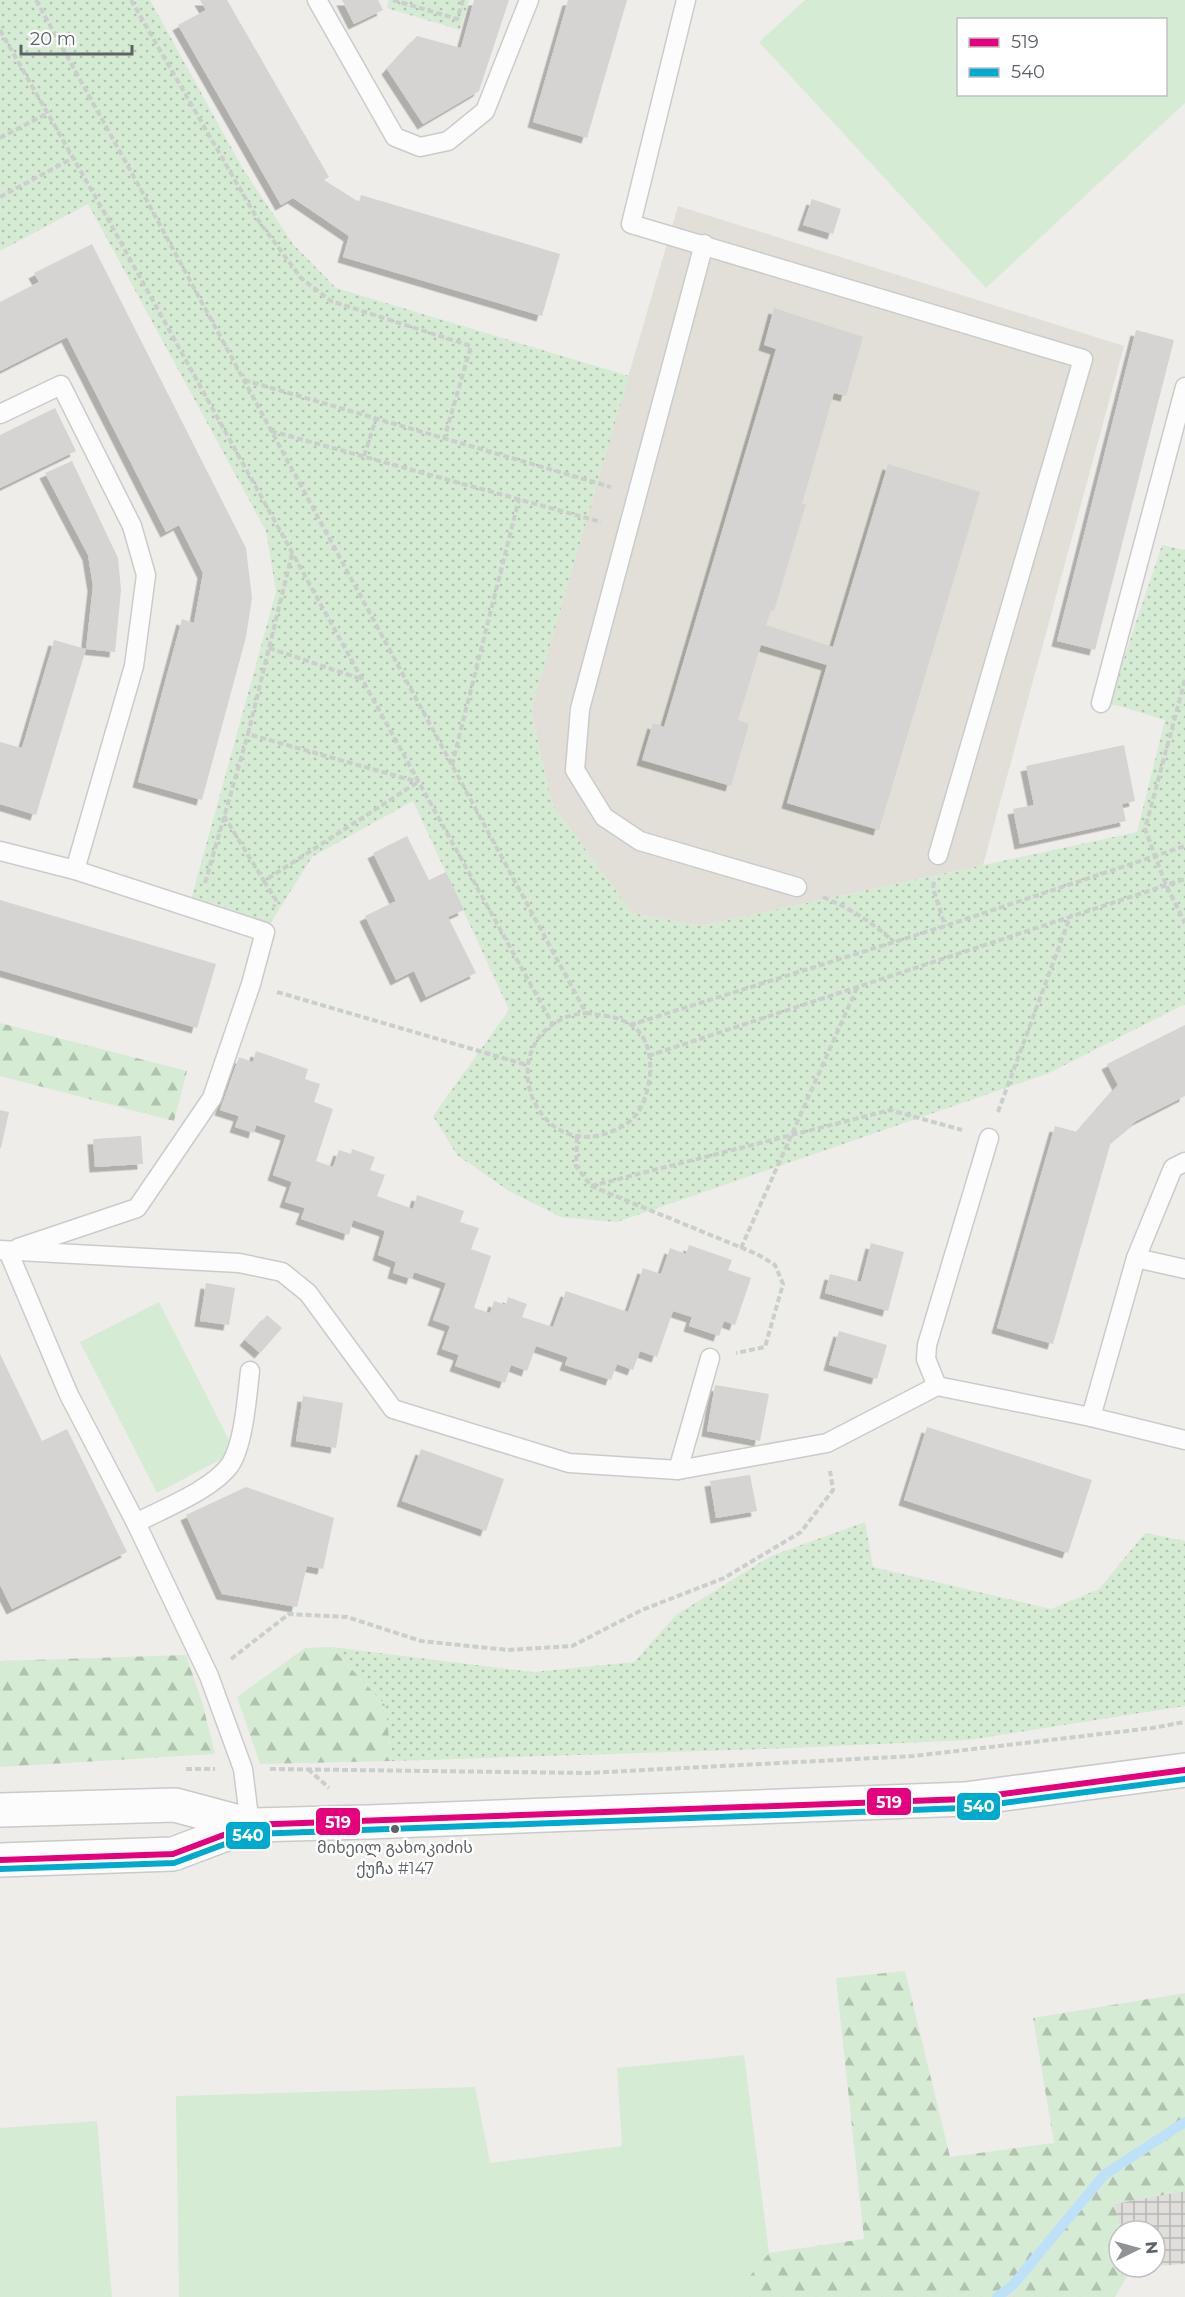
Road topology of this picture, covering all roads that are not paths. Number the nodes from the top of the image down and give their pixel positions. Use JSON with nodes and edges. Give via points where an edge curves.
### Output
{"nodes":[{"id":1,"x":317,"y":0,"type":"edge"},
{"id":2,"x":530,"y":0,"type":"edge"},
{"id":3,"x":686,"y":0,"type":"edge"},
{"id":4,"x":704,"y":244,"type":"junction"},
{"id":5,"x":1185,"y":389,"type":"edge"},
{"id":6,"x":0,"y":414,"type":"edge"},
{"id":7,"x":1101,"y":703,"type":"dead end"},
{"id":8,"x":0,"y":851,"type":"edge"},
{"id":9,"x":938,"y":855,"type":"road end"},
{"id":10,"x":75,"y":870,"type":"junction"},
{"id":11,"x":797,"y":887,"type":"road end"},
{"id":12,"x":989,"y":1138,"type":"road end"},
{"id":13,"x":1185,"y":1162,"type":"edge"},
{"id":14,"x":4,"y":1251,"type":"edge"},
{"id":15,"x":1136,"y":1258,"type":"junction"},
{"id":16,"x":1185,"y":1269,"type":"edge"},
{"id":17,"x":710,"y":1358,"type":"road end"},
{"id":18,"x":250,"y":1371,"type":"dead end"},
{"id":19,"x":937,"y":1386,"type":"junction"},
{"id":20,"x":1090,"y":1417,"type":"junction"},
{"id":21,"x":1185,"y":1440,"type":"edge"},
{"id":22,"x":678,"y":1470,"type":"junction"},
{"id":23,"x":136,"y":1523,"type":"junction"},
{"id":24,"x":1185,"y":1770,"type":"edge"},
{"id":25,"x":0,"y":1810,"type":"edge"},
{"id":26,"x":250,"y":1825,"type":"junction"},
{"id":27,"x":0,"y":1860,"type":"edge"}],
"edges":[{"from":1,"to":2,"type":"lane","via":[[395,137],[420,147],[447,141],[484,111]]},
{"from":3,"to":4,"type":"lane","via":[[632,224]]},
{"from":4,"to":9,"type":"lane","via":[[1083,359]]},
{"from":4,"to":11,"type":"lane","via":[[580,709],[575,770],[604,817],[640,841]]},
{"from":5,"to":7,"type":"lane"},
{"from":6,"to":10,"type":"lane","via":[[61,385],[132,526],[146,575],[134,666]]},
{"from":8,"to":10,"type":"lane"},
{"from":10,"to":14,"type":"lane","via":[[265,932],[212,1098],[136,1208]]},
{"from":12,"to":19,"type":"lane","via":[[927,1345],[926,1359]]},
{"from":13,"to":15,"type":"lane","via":[[1173,1168]]},
{"from":14,"to":22,"type":"lane","via":[[239,1263],[282,1272],[308,1293],[393,1409],[569,1462]]},
{"from":14,"to":23,"type":"lane","via":[[69,1395]]},
{"from":15,"to":16,"type":"lane"},
{"from":15,"to":20,"type":"lane"},
{"from":17,"to":22,"type":"lane"},
{"from":18,"to":23,"type":"lane","via":[[243,1430],[230,1465],[206,1487]]},
{"from":19,"to":20,"type":"lane"},
{"from":19,"to":22,"type":"lane","via":[[827,1443]]},
{"from":20,"to":21,"type":"lane"},
{"from":23,"to":26,"type":"lane","via":[[209,1676],[243,1769]]},
{"from":24,"to":26,"type":"street","via":[[965,1799]]},
{"from":25,"to":26,"type":"street","via":[[174,1805]]},
{"from":26,"to":27,"type":"street","via":[[173,1854]]}]}
